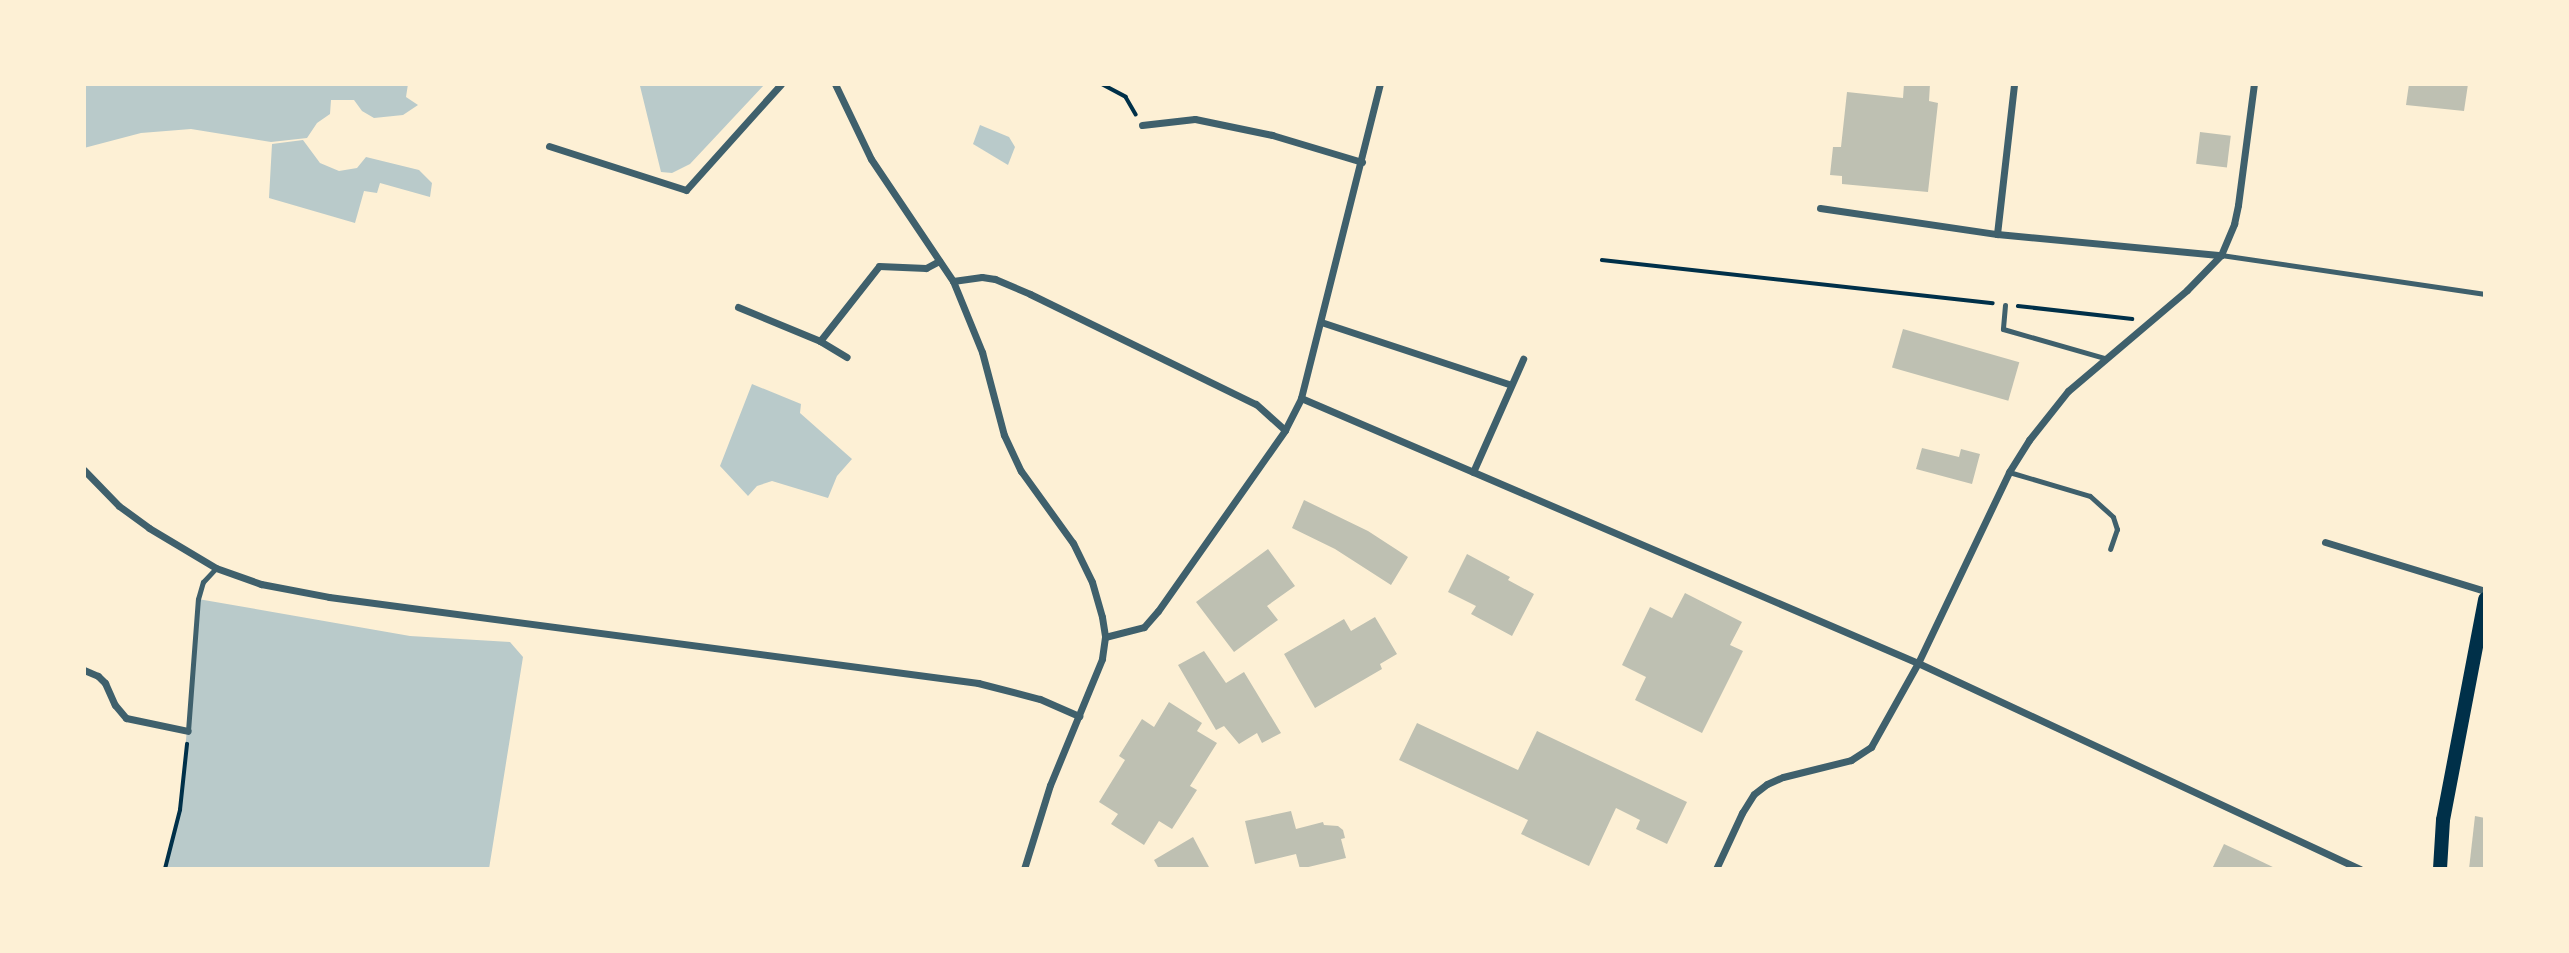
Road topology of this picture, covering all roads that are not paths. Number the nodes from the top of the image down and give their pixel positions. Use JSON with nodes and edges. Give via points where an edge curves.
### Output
{"nodes":[{"id":1,"x":781,"y":84,"type":"edge"},
{"id":2,"x":835,"y":84,"type":"edge"},
{"id":3,"x":1380,"y":84,"type":"edge"},
{"id":4,"x":2014,"y":84,"type":"edge"},
{"id":5,"x":2254,"y":84,"type":"edge"},
{"id":6,"x":1142,"y":125,"type":"road end"},
{"id":7,"x":550,"y":146,"type":"dead end"},
{"id":8,"x":1362,"y":162,"type":"junction"},
{"id":9,"x":1820,"y":208,"type":"dead end"},
{"id":10,"x":1997,"y":234,"type":"junction"},
{"id":11,"x":2221,"y":255,"type":"junction"},
{"id":12,"x":939,"y":261,"type":"junction"},
{"id":13,"x":953,"y":281,"type":"junction"},
{"id":14,"x":2485,"y":294,"type":"edge"},
{"id":15,"x":2005,"y":305,"type":"road end"},
{"id":16,"x":737,"y":307,"type":"dead end"},
{"id":17,"x":1321,"y":322,"type":"junction"},
{"id":18,"x":820,"y":341,"type":"junction"},
{"id":19,"x":847,"y":357,"type":"dead end"},
{"id":20,"x":2104,"y":358,"type":"junction"},
{"id":21,"x":1522,"y":359,"type":"dead end"},
{"id":22,"x":1511,"y":385,"type":"junction"},
{"id":23,"x":1301,"y":398,"type":"junction"},
{"id":24,"x":1285,"y":430,"type":"junction"},
{"id":25,"x":84,"y":470,"type":"edge"},
{"id":26,"x":1473,"y":472,"type":"junction"},
{"id":27,"x":2009,"y":472,"type":"junction"},
{"id":28,"x":2325,"y":542,"type":"dead end"},
{"id":29,"x":2110,"y":549,"type":"dead end"},
{"id":30,"x":216,"y":568,"type":"junction"},
{"id":31,"x":2485,"y":591,"type":"edge"},
{"id":32,"x":2485,"y":599,"type":"edge"},
{"id":33,"x":1105,"y":637,"type":"junction"},
{"id":34,"x":1918,"y":663,"type":"junction"},
{"id":35,"x":84,"y":670,"type":"edge"},
{"id":36,"x":1079,"y":716,"type":"junction"},
{"id":37,"x":188,"y":731,"type":"joint"},
{"id":38,"x":1024,"y":869,"type":"edge"},
{"id":39,"x":1717,"y":869,"type":"edge"},
{"id":40,"x":2360,"y":869,"type":"edge"},
{"id":41,"x":2440,"y":869,"type":"edge"}],
"edges":[{"from":1,"to":7,"type":"street","via":[[686,190]]},
{"from":2,"to":12,"type":"street","via":[[859,139]]},
{"from":3,"to":8,"type":"street"},
{"from":4,"to":10,"type":"street"},
{"from":5,"to":11,"type":"street","via":[[2238,205]]},
{"from":6,"to":8,"type":"street","via":[[1195,119],[1272,135]]},
{"from":8,"to":17,"type":"street"},
{"from":9,"to":10,"type":"street"},
{"from":10,"to":11,"type":"street"},
{"from":11,"to":14,"type":"lane"},
{"from":11,"to":20,"type":"street","via":[[2187,290]]},
{"from":12,"to":13,"type":"street"},
{"from":12,"to":18,"type":"street","via":[[926,268],[879,266]]},
{"from":13,"to":24,"type":"street","via":[[982,277],[1030,294],[1256,404]]},
{"from":13,"to":33,"type":"street","via":[[978,341],[1004,435],[1021,471],[1073,543],[1092,582]]},
{"from":15,"to":20,"type":"lane","via":[[2003,329]]},
{"from":16,"to":18,"type":"street"},
{"from":17,"to":22,"type":"street"},
{"from":17,"to":23,"type":"street"},
{"from":18,"to":19,"type":"street"},
{"from":20,"to":27,"type":"street","via":[[2049,412]]},
{"from":21,"to":22,"type":"street"},
{"from":22,"to":26,"type":"street"},
{"from":23,"to":24,"type":"street"},
{"from":23,"to":26,"type":"street"},
{"from":24,"to":33,"type":"street","via":[[1158,611],[1144,627]]},
{"from":25,"to":30,"type":"street","via":[[119,506]]},
{"from":26,"to":34,"type":"street"},
{"from":27,"to":29,"type":"lane","via":[[2090,496],[2113,517],[2117,529]]},
{"from":27,"to":34,"type":"street"},
{"from":28,"to":31,"type":"street"},
{"from":30,"to":36,"type":"street","via":[[261,584],[328,597],[978,683],[1040,699]]},
{"from":30,"to":37,"type":"lane","via":[[203,582],[198,598]]},
{"from":32,"to":41,"type":"main road","via":[[2443,820]]},
{"from":33,"to":36,"type":"street","via":[[1096,678]]},
{"from":34,"to":39,"type":"street","via":[[1871,747],[1851,760],[1783,776],[1754,794]]},
{"from":34,"to":40,"type":"street"},
{"from":35,"to":37,"type":"street","via":[[98,676],[126,718]]},
{"from":36,"to":38,"type":"street","via":[[1050,785]]}]}
